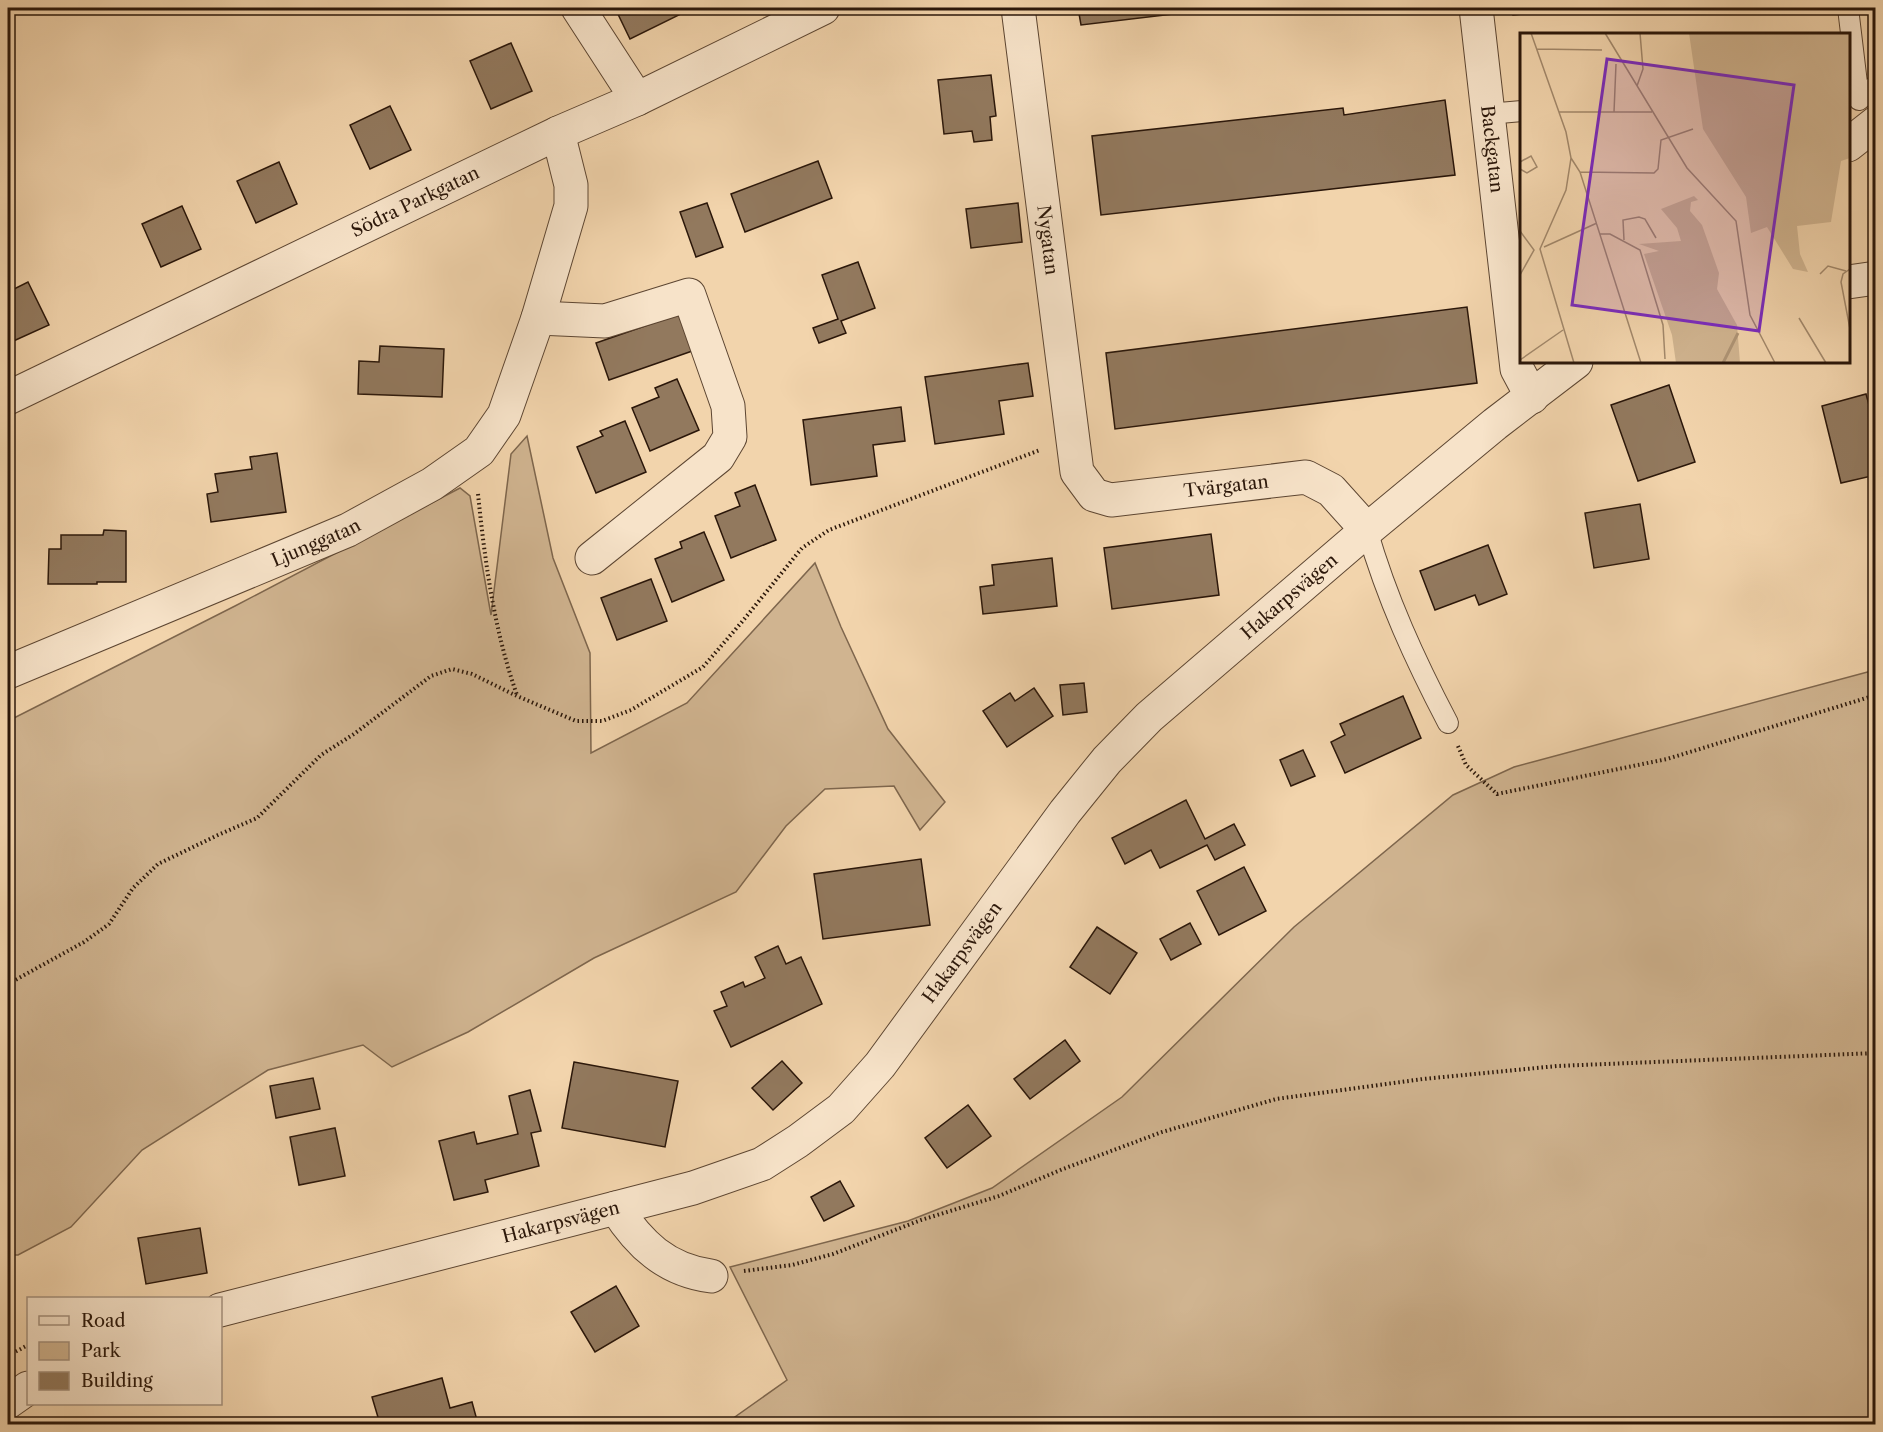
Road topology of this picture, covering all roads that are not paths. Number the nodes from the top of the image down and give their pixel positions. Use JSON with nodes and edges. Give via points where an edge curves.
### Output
{"nodes":[{"id":1,"x":578,"y":8,"type":"edge"},
{"id":2,"x":823,"y":8,"type":"edge"},
{"id":3,"x":1018,"y":8,"type":"edge"},
{"id":4,"x":1476,"y":8,"type":"edge"},
{"id":5,"x":1848,"y":8,"type":"edge"},
{"id":6,"x":1849,"y":33,"type":"edge"},
{"id":7,"x":1850,"y":42,"type":"edge"},
{"id":8,"x":1852,"y":76,"type":"edge"},
{"id":9,"x":1875,"y":85,"type":"edge"},
{"id":10,"x":637,"y":99,"type":"junction"},
{"id":11,"x":1520,"y":111,"type":"edge"},
{"id":12,"x":1488,"y":114,"type":"junction"},
{"id":13,"x":1875,"y":123,"type":"edge"},
{"id":14,"x":558,"y":133,"type":"junction"},
{"id":15,"x":1850,"y":143,"type":"edge"},
{"id":16,"x":1875,"y":278,"type":"edge"},
{"id":17,"x":1850,"y":282,"type":"edge"},
{"id":18,"x":538,"y":318,"type":"junction"},
{"id":19,"x":1575,"y":363,"type":"edge"},
{"id":20,"x":1532,"y":396,"type":"junction"},
{"id":21,"x":8,"y":398,"type":"edge"},
{"id":22,"x":1077,"y":472,"type":"joint"},
{"id":23,"x":1367,"y":530,"type":"junction"},
{"id":24,"x":592,"y":558,"type":"dead end"},
{"id":25,"x":8,"y":672,"type":"edge"},
{"id":26,"x":1449,"y":723,"type":"road end"},
{"id":27,"x":616,"y":1208,"type":"junction"},
{"id":28,"x":711,"y":1275,"type":"road end"},
{"id":29,"x":222,"y":1309,"type":"edge"},
{"id":30,"x":27,"y":1389,"type":"edge"},
{"id":31,"x":8,"y":1402,"type":"edge"}],
"edges":[{"from":1,"to":10,"type":"street"},
{"from":2,"to":10,"type":"street","name":"Södra Parkgatan"},
{"from":3,"to":22,"type":"street","name":"Nygatan"},
{"from":4,"to":12,"type":"street","name":"Backgatan"},
{"from":5,"to":6,"type":"lane"},
{"from":7,"to":8,"type":"lane"},
{"from":8,"to":9,"type":"lane","via":[[1859,100]]},
{"from":10,"to":14,"type":"street","name":"Södra Parkgatan"},
{"from":11,"to":12,"type":"lane"},
{"from":12,"to":20,"type":"street","name":"Backgatan","via":[[1517,369]]},
{"from":13,"to":15,"type":"street"},
{"from":14,"to":18,"type":"street","name":"Ljunggatan","via":[[572,206]]},
{"from":14,"to":21,"type":"street","name":"Södra Parkgatan"},
{"from":16,"to":17,"type":"street"},
{"from":18,"to":24,"type":"street","via":[[605,321],[689,295],[728,406],[730,437],[718,457]]},
{"from":18,"to":25,"type":"street","name":"Ljunggatan","via":[[504,415],[479,451],[432,484],[348,530]]},
{"from":19,"to":20,"type":"street","name":"Hakarpsvägen"},
{"from":20,"to":23,"type":"street","name":"Hakarpsvägen"},
{"from":22,"to":23,"type":"street","name":"Tvärgatan","via":[[1094,495],[1111,500],[1306,477],[1331,490]]},
{"from":23,"to":26,"type":"lane","via":[[1384,584],[1418,666]]},
{"from":23,"to":27,"type":"street","name":"Hakarpsvägen","via":[[1149,717],[1107,760],[880,1065],[841,1109],[762,1164],[693,1188]]},
{"from":27,"to":28,"type":"street","via":[[657,1257],[692,1273]]},
{"from":27,"to":29,"type":"street","name":"Hakarpsvägen"},
{"from":30,"to":31,"type":"street"}]}
